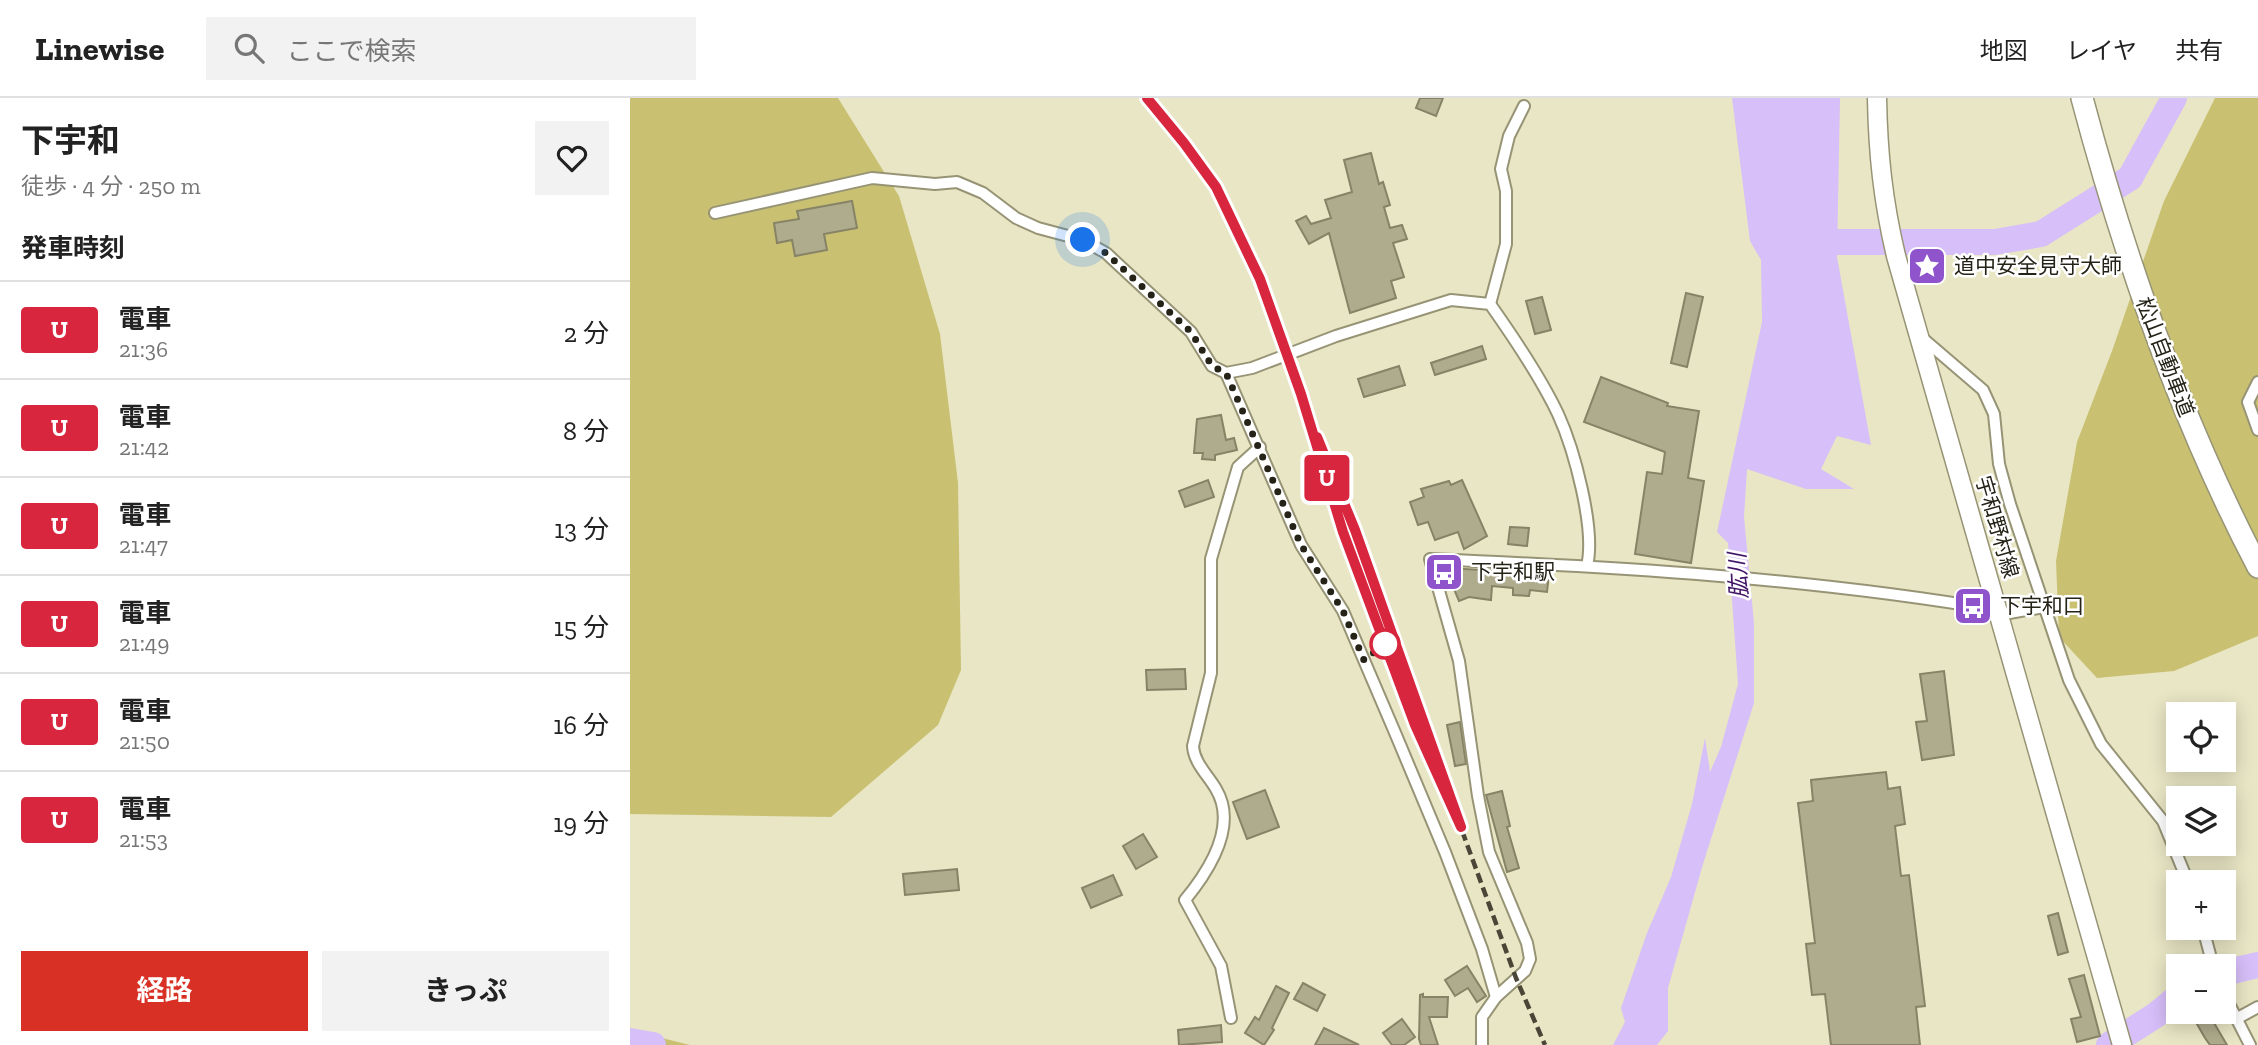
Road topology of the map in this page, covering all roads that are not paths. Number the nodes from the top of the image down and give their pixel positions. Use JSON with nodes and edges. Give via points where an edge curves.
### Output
{"nodes":[{"id":1,"x":1877,"y":98,"type":"edge"},
{"id":2,"x":2082,"y":98,"type":"edge"},
{"id":3,"x":1524,"y":106,"type":"dead end"},
{"id":4,"x":715,"y":213,"type":"dead end"},
{"id":5,"x":1490,"y":304,"type":"junction"},
{"id":6,"x":1918,"y":335,"type":"junction"},
{"id":7,"x":1226,"y":373,"type":"junction"},
{"id":8,"x":2258,"y":382,"type":"edge"},
{"id":9,"x":2258,"y":430,"type":"edge"},
{"id":10,"x":1260,"y":447,"type":"junction"},
{"id":11,"x":1587,"y":566,"type":"junction"},
{"id":12,"x":2258,"y":567,"type":"edge"},
{"id":13,"x":2045,"y":607,"type":"junction"},
{"id":14,"x":1998,"y":612,"type":"junction"},
{"id":15,"x":2183,"y":870,"type":"edge"},
{"id":16,"x":1496,"y":997,"type":"junction"},
{"id":17,"x":2258,"y":1007,"type":"edge"},
{"id":18,"x":1231,"y":1018,"type":"dead end"},
{"id":19,"x":2236,"y":1019,"type":"joint"},
{"id":20,"x":1482,"y":1045,"type":"edge"},
{"id":21,"x":2122,"y":1045,"type":"edge"},
{"id":22,"x":2250,"y":1045,"type":"edge"}],
"edges":[{"from":1,"to":6,"type":"main road","name":"宇和野村線","via":[[1883,201]]},
{"from":2,"to":12,"type":"highway","name":"松山自動車道","via":[[2113,212],[2149,318],[2190,425]]},
{"from":3,"to":5,"type":"street","via":[[1509,136],[1501,169],[1506,191],[1506,244]]},
{"from":4,"to":7,"type":"street","via":[[872,178],[957,182],[983,193],[1016,218],[1083,240],[1106,253],[1191,332],[1212,366]]},
{"from":5,"to":7,"type":"street","via":[[1451,300]]},
{"from":5,"to":11,"type":"street","via":[[1558,415],[1585,500]]},
{"from":6,"to":13,"type":"street","via":[[1983,390],[1993,414],[2010,504]]},
{"from":6,"to":14,"type":"main road","name":"宇和野村線"},
{"from":7,"to":10,"type":"street"},
{"from":8,"to":9,"type":"street","via":[[2248,402]]},
{"from":10,"to":16,"type":"street","via":[[1301,545],[1343,611],[1445,852]]},
{"from":10,"to":18,"type":"street","via":[[1238,467],[1211,559],[1211,673],[1194,756],[1223,804],[1224,821],[1206,875],[1185,900],[1221,966]]},
{"from":11,"to":14,"type":"street","via":[[1859,589]]},
{"from":11,"to":16,"type":"street","via":[[1430,559],[1459,661],[1489,852],[1530,959],[1525,971]]},
{"from":13,"to":14,"type":"street"},
{"from":13,"to":15,"type":"street","via":[[2069,680],[2101,744],[2163,821]]},
{"from":14,"to":21,"type":"main road","name":"宇和野村線"},
{"from":16,"to":20,"type":"street","via":[[1482,1017]]},
{"from":17,"to":19,"type":"street"},
{"from":19,"to":22,"type":"street"}]}
